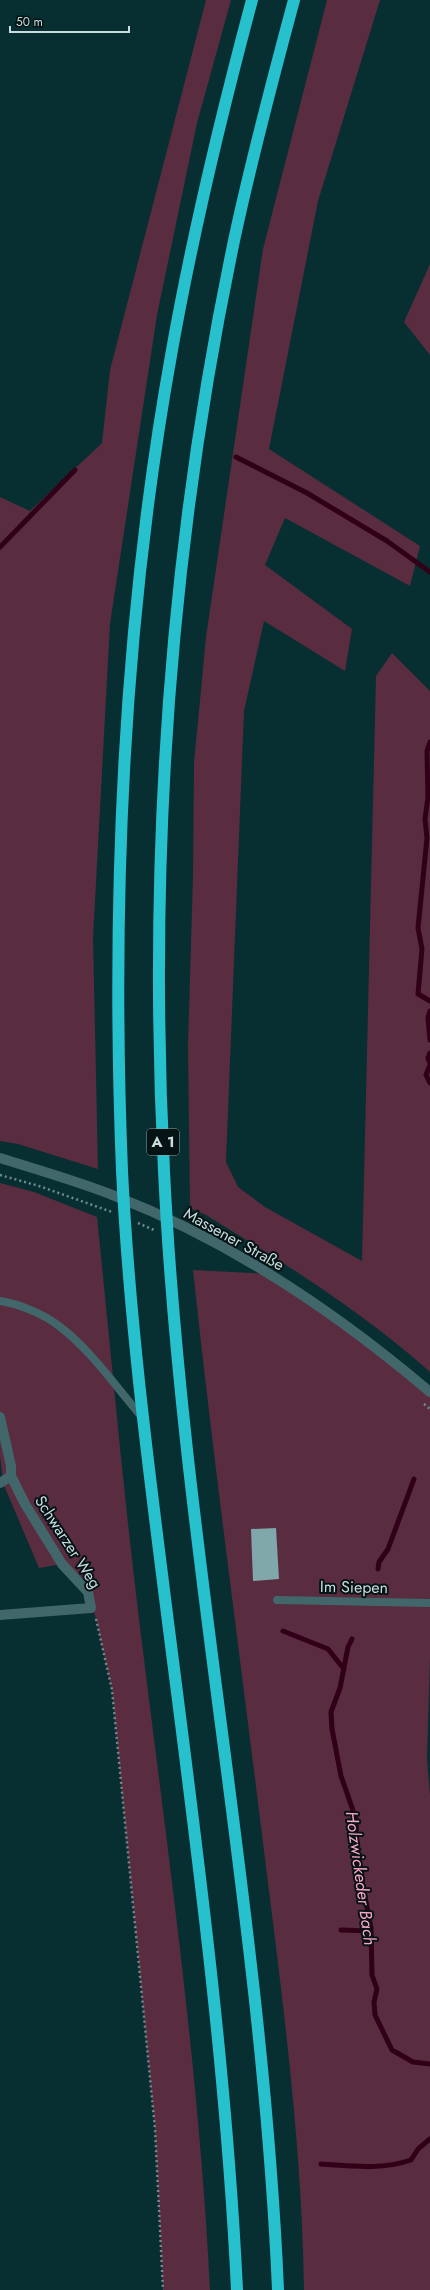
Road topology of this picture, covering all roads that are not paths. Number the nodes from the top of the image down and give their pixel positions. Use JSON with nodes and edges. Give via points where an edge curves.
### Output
{"nodes":[{"id":1,"x":252,"y":0,"type":"edge"},
{"id":2,"x":294,"y":0,"type":"edge"},
{"id":3,"x":0,"y":1158,"type":"edge"},
{"id":4,"x":0,"y":1301,"type":"edge"},
{"id":5,"x":430,"y":1392,"type":"edge"},
{"id":6,"x":0,"y":1417,"type":"edge"},
{"id":7,"x":142,"y":1417,"type":"junction"},
{"id":8,"x":11,"y":1476,"type":"junction"},
{"id":9,"x":0,"y":1483,"type":"edge"},
{"id":10,"x":277,"y":1600,"type":"dead end"},
{"id":11,"x":430,"y":1603,"type":"edge"},
{"id":12,"x":0,"y":1615,"type":"edge"},
{"id":13,"x":237,"y":2290,"type":"edge"},
{"id":14,"x":278,"y":2290,"type":"edge"}],
"edges":[{"from":1,"to":7,"type":"highway","via":[[217,135],[171,355],[146,525],[129,690],[121,819],[117,972],[123,1174]]},
{"from":2,"to":14,"type":"highway","number":"A 1","via":[[256,142],[234,242],[192,482],[170,682],[157,971],[164,1172],[173,1298],[184,1416],[263,2068]]},
{"from":3,"to":5,"type":"main road","name":"Massener Straße","via":[[115,1196],[195,1232],[268,1274],[344,1323]]},
{"from":4,"to":7,"type":"lane","via":[[59,1325],[78,1343]]},
{"from":6,"to":8,"type":"main road"},
{"from":7,"to":13,"type":"highway","via":[[224,2083]]},
{"from":8,"to":9,"type":"main road"},
{"from":8,"to":12,"type":"main road","name":"Schwarzer Weg","via":[[62,1564],[88,1592],[91,1608]]},
{"from":10,"to":11,"type":"lane","name":"Im Siepen"}]}
